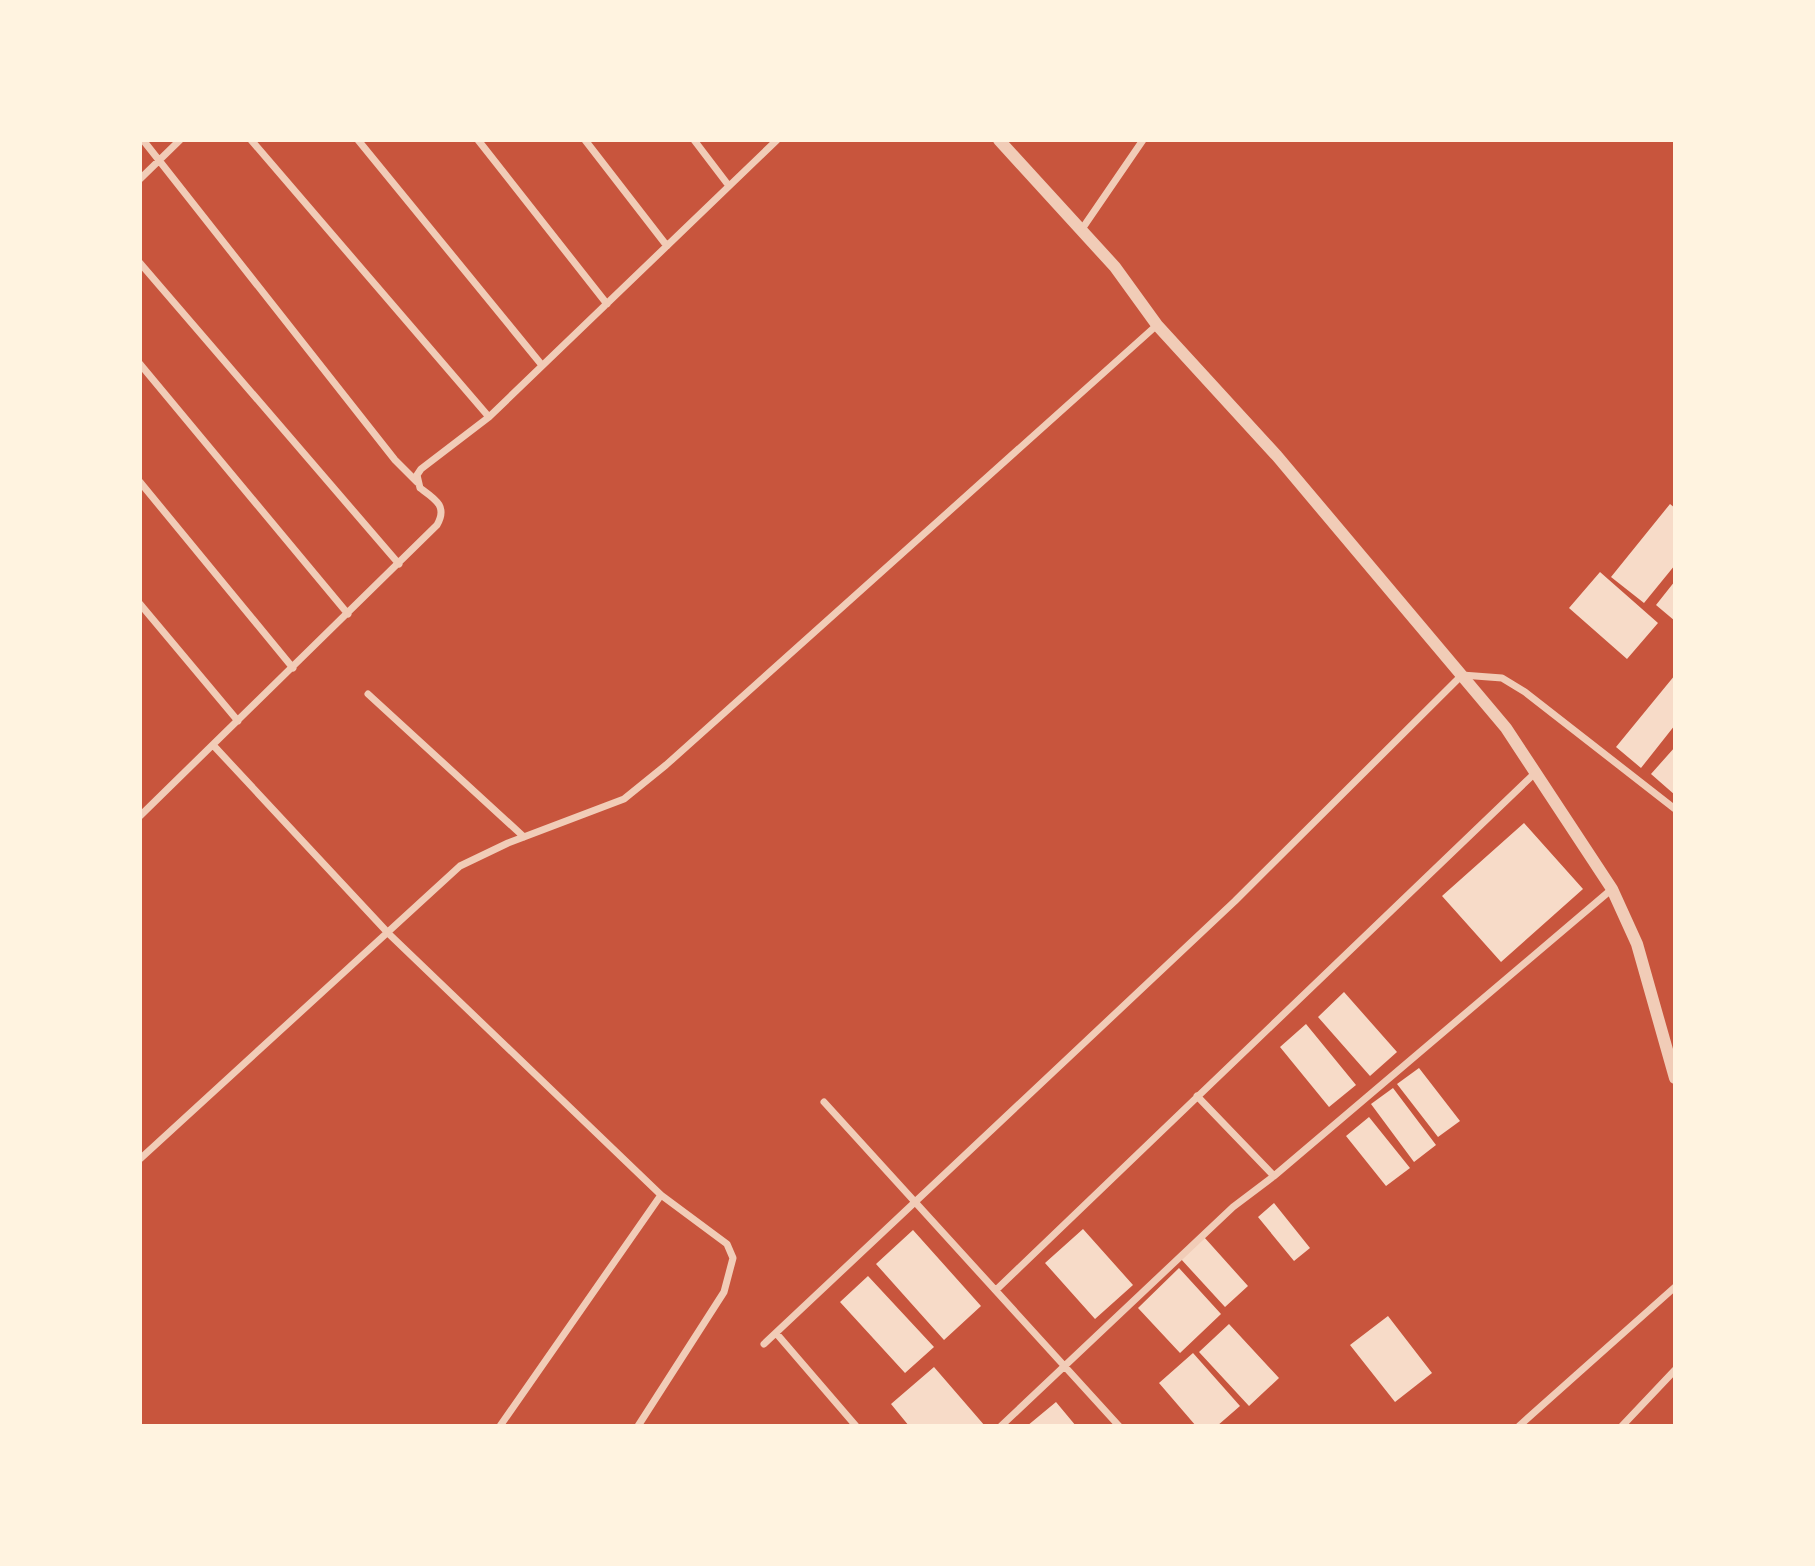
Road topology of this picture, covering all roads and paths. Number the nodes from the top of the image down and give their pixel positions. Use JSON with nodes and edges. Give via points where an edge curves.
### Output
{"nodes":[{"id":1,"x":143,"y":140,"type":"edge"},
{"id":2,"x":180,"y":140,"type":"edge"},
{"id":3,"x":251,"y":140,"type":"edge"},
{"id":4,"x":358,"y":140,"type":"edge"},
{"id":5,"x":478,"y":140,"type":"edge"},
{"id":6,"x":585,"y":140,"type":"edge"},
{"id":7,"x":694,"y":140,"type":"edge"},
{"id":8,"x":778,"y":140,"type":"edge"},
{"id":9,"x":999,"y":140,"type":"edge"},
{"id":10,"x":1143,"y":140,"type":"edge"},
{"id":11,"x":161,"y":159,"type":"junction"},
{"id":12,"x":140,"y":179,"type":"edge"},
{"id":13,"x":729,"y":186,"type":"junction"},
{"id":14,"x":1082,"y":229,"type":"junction"},
{"id":15,"x":667,"y":246,"type":"junction"},
{"id":16,"x":140,"y":263,"type":"edge"},
{"id":17,"x":607,"y":304,"type":"junction"},
{"id":18,"x":1157,"y":325,"type":"junction"},
{"id":19,"x":140,"y":364,"type":"edge"},
{"id":20,"x":541,"y":364,"type":"junction"},
{"id":21,"x":489,"y":417,"type":"junction"},
{"id":22,"x":140,"y":482,"type":"edge"},
{"id":23,"x":417,"y":482,"type":"junction"},
{"id":24,"x":399,"y":564,"type":"junction"},
{"id":25,"x":140,"y":604,"type":"edge"},
{"id":26,"x":348,"y":614,"type":"junction"},
{"id":27,"x":293,"y":668,"type":"junction"},
{"id":28,"x":1462,"y":675,"type":"junction"},
{"id":29,"x":368,"y":694,"type":"dead end"},
{"id":30,"x":238,"y":721,"type":"junction"},
{"id":31,"x":213,"y":745,"type":"junction"},
{"id":32,"x":1537,"y":771,"type":"junction"},
{"id":33,"x":1675,"y":809,"type":"edge"},
{"id":34,"x":140,"y":816,"type":"edge"},
{"id":35,"x":524,"y":836,"type":"junction"},
{"id":36,"x":1612,"y":889,"type":"junction"},
{"id":37,"x":389,"y":934,"type":"junction"},
{"id":38,"x":1675,"y":1078,"type":"edge"},
{"id":39,"x":1197,"y":1096,"type":"junction"},
{"id":40,"x":824,"y":1102,"type":"dead end"},
{"id":41,"x":140,"y":1159,"type":"edge"},
{"id":42,"x":1274,"y":1177,"type":"junction"},
{"id":43,"x":661,"y":1195,"type":"junction"},
{"id":44,"x":915,"y":1202,"type":"junction"},
{"id":45,"x":1675,"y":1286,"type":"edge"},
{"id":46,"x":996,"y":1290,"type":"junction"},
{"id":47,"x":776,"y":1333,"type":"junction"},
{"id":48,"x":764,"y":1344,"type":"dead end"},
{"id":49,"x":1066,"y":1366,"type":"junction"},
{"id":50,"x":1675,"y":1370,"type":"edge"},
{"id":51,"x":500,"y":1426,"type":"edge"},
{"id":52,"x":638,"y":1426,"type":"edge"},
{"id":53,"x":856,"y":1426,"type":"edge"},
{"id":54,"x":1001,"y":1426,"type":"edge"},
{"id":55,"x":1119,"y":1426,"type":"edge"},
{"id":56,"x":1519,"y":1426,"type":"edge"},
{"id":57,"x":1622,"y":1426,"type":"edge"}],
"edges":[{"from":1,"to":11,"type":"street"},
{"from":2,"to":11,"type":"street"},
{"from":3,"to":21,"type":"street"},
{"from":4,"to":20,"type":"street"},
{"from":5,"to":17,"type":"street"},
{"from":6,"to":15,"type":"street"},
{"from":7,"to":13,"type":"street"},
{"from":8,"to":13,"type":"street"},
{"from":9,"to":14,"type":"street"},
{"from":10,"to":14,"type":"street"},
{"from":11,"to":12,"type":"street"},
{"from":11,"to":23,"type":"street","via":[[395,460]]},
{"from":13,"to":15,"type":"street"},
{"from":14,"to":18,"type":"street"},
{"from":15,"to":17,"type":"street"},
{"from":16,"to":24,"type":"street"},
{"from":17,"to":20,"type":"street"},
{"from":18,"to":28,"type":"street","via":[[1276,456]]},
{"from":18,"to":35,"type":"street","via":[[624,799]]},
{"from":19,"to":26,"type":"street"},
{"from":20,"to":21,"type":"street"},
{"from":21,"to":23,"type":"street","via":[[421,469]]},
{"from":22,"to":27,"type":"street"},
{"from":23,"to":24,"type":"street","via":[[438,502],[442,516]]},
{"from":24,"to":26,"type":"street"},
{"from":25,"to":30,"type":"street"},
{"from":26,"to":27,"type":"street"},
{"from":27,"to":30,"type":"street"},
{"from":28,"to":32,"type":"street"},
{"from":28,"to":33,"type":"street","via":[[1502,678],[1525,692]]},
{"from":28,"to":44,"type":"street","via":[[1235,901]]},
{"from":29,"to":35,"type":"street"},
{"from":30,"to":31,"type":"street"},
{"from":31,"to":34,"type":"street"},
{"from":31,"to":37,"type":"street"},
{"from":32,"to":36,"type":"street"},
{"from":32,"to":39,"type":"street"},
{"from":35,"to":37,"type":"street","via":[[460,866]]},
{"from":36,"to":38,"type":"street","via":[[1637,943]]},
{"from":36,"to":42,"type":"street"},
{"from":37,"to":41,"type":"street"},
{"from":37,"to":43,"type":"street"},
{"from":39,"to":42,"type":"street"},
{"from":39,"to":46,"type":"street"},
{"from":40,"to":44,"type":"street"},
{"from":42,"to":49,"type":"street","via":[[1233,1207]]},
{"from":43,"to":51,"type":"street"},
{"from":43,"to":52,"type":"street","via":[[727,1244],[733,1258],[724,1292]]},
{"from":44,"to":46,"type":"street"},
{"from":44,"to":47,"type":"street"},
{"from":45,"to":56,"type":"street"},
{"from":46,"to":49,"type":"street"},
{"from":47,"to":48,"type":"street"},
{"from":47,"to":53,"type":"street"},
{"from":49,"to":54,"type":"street"},
{"from":49,"to":55,"type":"street"},
{"from":50,"to":57,"type":"street"}]}
